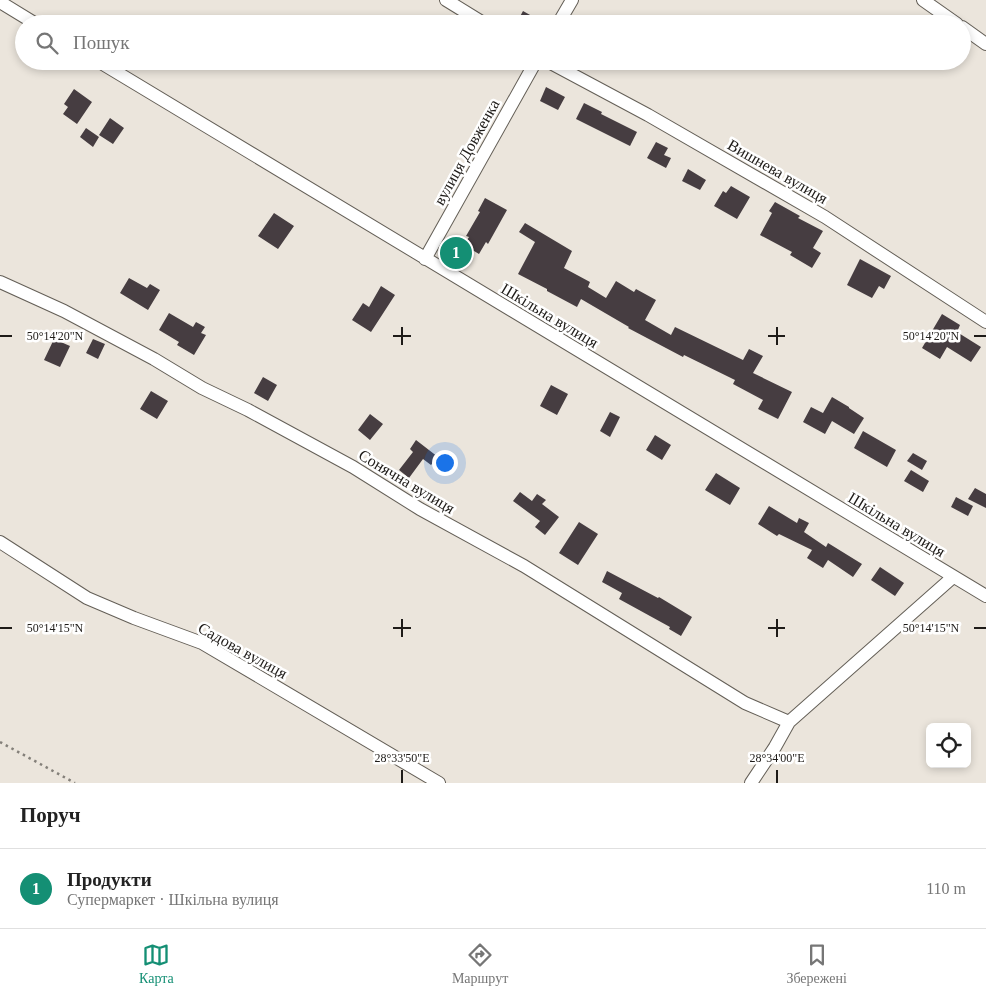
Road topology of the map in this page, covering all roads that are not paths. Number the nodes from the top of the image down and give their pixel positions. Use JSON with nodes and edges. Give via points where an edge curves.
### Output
{"nodes":[{"id":1,"x":446,"y":0,"type":"edge"},
{"id":2,"x":572,"y":0,"type":"edge"},
{"id":3,"x":923,"y":0,"type":"edge"},
{"id":4,"x":0,"y":2,"type":"edge"},
{"id":5,"x":21,"y":15,"type":"edge"},
{"id":6,"x":470,"y":15,"type":"edge"},
{"id":7,"x":563,"y":15,"type":"edge"},
{"id":8,"x":944,"y":15,"type":"edge"},
{"id":9,"x":971,"y":33,"type":"edge"},
{"id":10,"x":986,"y":44,"type":"edge"},
{"id":11,"x":113,"y":70,"type":"edge"},
{"id":12,"x":531,"y":70,"type":"edge"},
{"id":13,"x":564,"y":70,"type":"edge"},
{"id":14,"x":425,"y":259,"type":"junction"},
{"id":15,"x":0,"y":282,"type":"edge"},
{"id":16,"x":986,"y":322,"type":"edge"},
{"id":17,"x":0,"y":542,"type":"edge"},
{"id":18,"x":953,"y":578,"type":"junction"},
{"id":19,"x":986,"y":596,"type":"edge"},
{"id":20,"x":789,"y":722,"type":"junction"},
{"id":21,"x":439,"y":783,"type":"edge"},
{"id":22,"x":751,"y":783,"type":"edge"}],
"edges":[{"from":1,"to":6,"type":"street"},
{"from":2,"to":7,"type":"street"},
{"from":3,"to":8,"type":"street"},
{"from":4,"to":5,"type":"street"},
{"from":9,"to":10,"type":"street"},
{"from":11,"to":14,"type":"street","name":"Шкільна вулиця"},
{"from":12,"to":14,"type":"street","name":"вулиця Довженка"},
{"from":13,"to":16,"type":"street","name":"Вишнева вулиця","via":[[825,217]]},
{"from":14,"to":18,"type":"street","name":"Шкільна вулиця"},
{"from":15,"to":20,"type":"street","name":"Сонячна вулиця","via":[[64,311],[353,467],[420,509],[524,566],[745,703]]},
{"from":17,"to":21,"type":"street","name":"Садова вулиця","via":[[87,598],[202,643]]},
{"from":18,"to":19,"type":"street","name":"Шкільна вулиця"},
{"from":18,"to":20,"type":"street"},
{"from":20,"to":22,"type":"street"}]}
